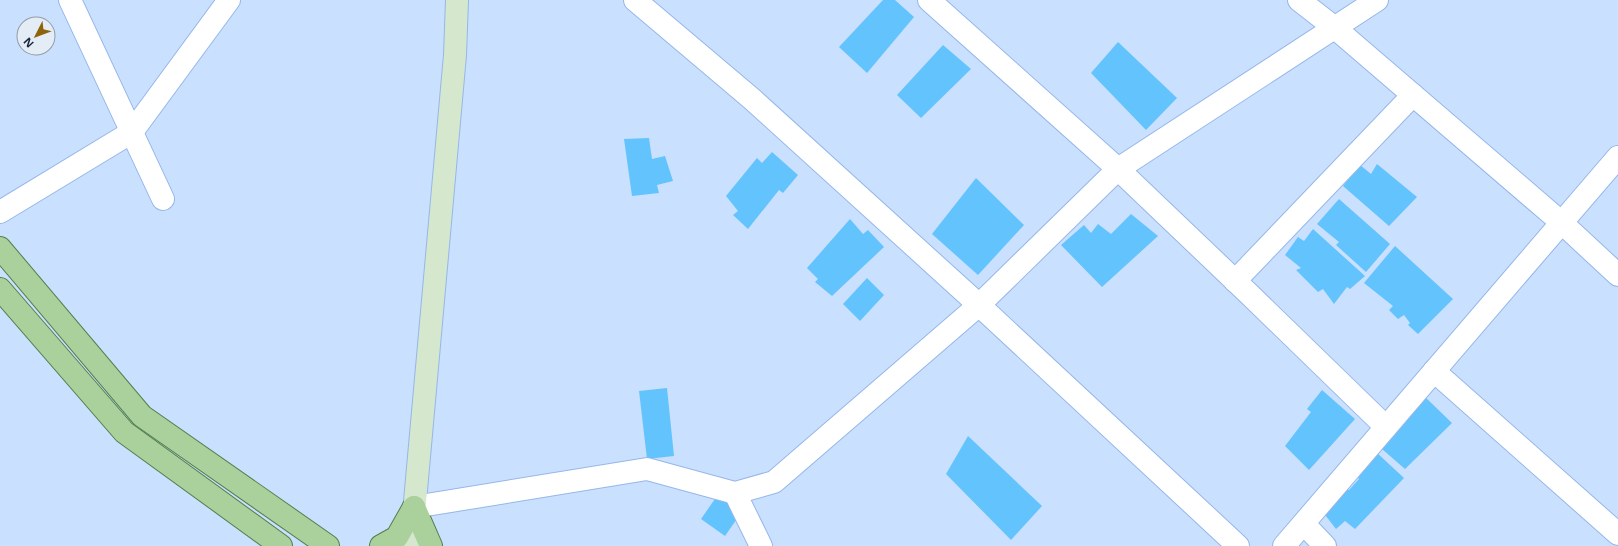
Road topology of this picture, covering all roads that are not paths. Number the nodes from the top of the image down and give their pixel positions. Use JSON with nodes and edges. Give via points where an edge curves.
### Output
{"nodes":[{"id":1,"x":70,"y":0,"type":"edge"},
{"id":2,"x":229,"y":0,"type":"edge"},
{"id":3,"x":457,"y":0,"type":"edge"},
{"id":4,"x":635,"y":0,"type":"edge"},
{"id":5,"x":929,"y":0,"type":"edge"},
{"id":6,"x":1299,"y":0,"type":"edge"},
{"id":7,"x":1377,"y":0,"type":"edge"},
{"id":8,"x":1335,"y":28,"type":"junction"},
{"id":9,"x":1413,"y":95,"type":"junction"},
{"id":10,"x":132,"y":132,"type":"junction"},
{"id":11,"x":1618,"y":157,"type":"edge"},
{"id":12,"x":1118,"y":169,"type":"junction"},
{"id":13,"x":163,"y":199,"type":"dead end"},
{"id":14,"x":0,"y":212,"type":"edge"},
{"id":15,"x":1562,"y":223,"type":"junction"},
{"id":16,"x":0,"y":248,"type":"edge"},
{"id":17,"x":1618,"y":275,"type":"edge"},
{"id":18,"x":1235,"y":281,"type":"junction"},
{"id":19,"x":0,"y":289,"type":"edge"},
{"id":20,"x":979,"y":306,"type":"junction"},
{"id":21,"x":1434,"y":371,"type":"junction"},
{"id":22,"x":1386,"y":427,"type":"junction"},
{"id":23,"x":735,"y":493,"type":"junction"},
{"id":24,"x":414,"y":507,"type":"junction"},
{"id":25,"x":1304,"y":524,"type":"junction"},
{"id":26,"x":1618,"y":534,"type":"edge"},
{"id":27,"x":281,"y":546,"type":"edge"},
{"id":28,"x":328,"y":546,"type":"edge"},
{"id":29,"x":381,"y":546,"type":"edge"},
{"id":30,"x":411,"y":546,"type":"edge"},
{"id":31,"x":431,"y":546,"type":"edge"},
{"id":32,"x":762,"y":546,"type":"edge"},
{"id":33,"x":1238,"y":546,"type":"edge"},
{"id":34,"x":1284,"y":546,"type":"edge"},
{"id":35,"x":1325,"y":546,"type":"edge"}],
"edges":[{"from":1,"to":10,"type":"street"},
{"from":2,"to":10,"type":"street"},
{"from":3,"to":24,"type":"main road","via":[[455,55]]},
{"from":4,"to":20,"type":"street","via":[[752,99]]},
{"from":5,"to":12,"type":"street"},
{"from":6,"to":8,"type":"street"},
{"from":7,"to":8,"type":"street"},
{"from":8,"to":9,"type":"street"},
{"from":8,"to":12,"type":"street"},
{"from":9,"to":15,"type":"street"},
{"from":9,"to":18,"type":"street"},
{"from":10,"to":13,"type":"street"},
{"from":10,"to":14,"type":"street"},
{"from":11,"to":15,"type":"street"},
{"from":12,"to":18,"type":"street"},
{"from":12,"to":20,"type":"street"},
{"from":15,"to":17,"type":"street"},
{"from":15,"to":21,"type":"street"},
{"from":16,"to":28,"type":"main road","via":[[142,416]]},
{"from":18,"to":22,"type":"street"},
{"from":19,"to":27,"type":"main road","via":[[124,432]]},
{"from":20,"to":23,"type":"street","via":[[774,482]]},
{"from":20,"to":33,"type":"street"},
{"from":21,"to":22,"type":"street"},
{"from":21,"to":26,"type":"street"},
{"from":22,"to":25,"type":"street"},
{"from":23,"to":24,"type":"street","via":[[647,470]]},
{"from":23,"to":32,"type":"street"},
{"from":24,"to":29,"type":"main road","via":[[398,537]]},
{"from":24,"to":30,"type":"main road"},
{"from":24,"to":31,"type":"main road"},
{"from":25,"to":34,"type":"street"},
{"from":25,"to":35,"type":"street"}]}
